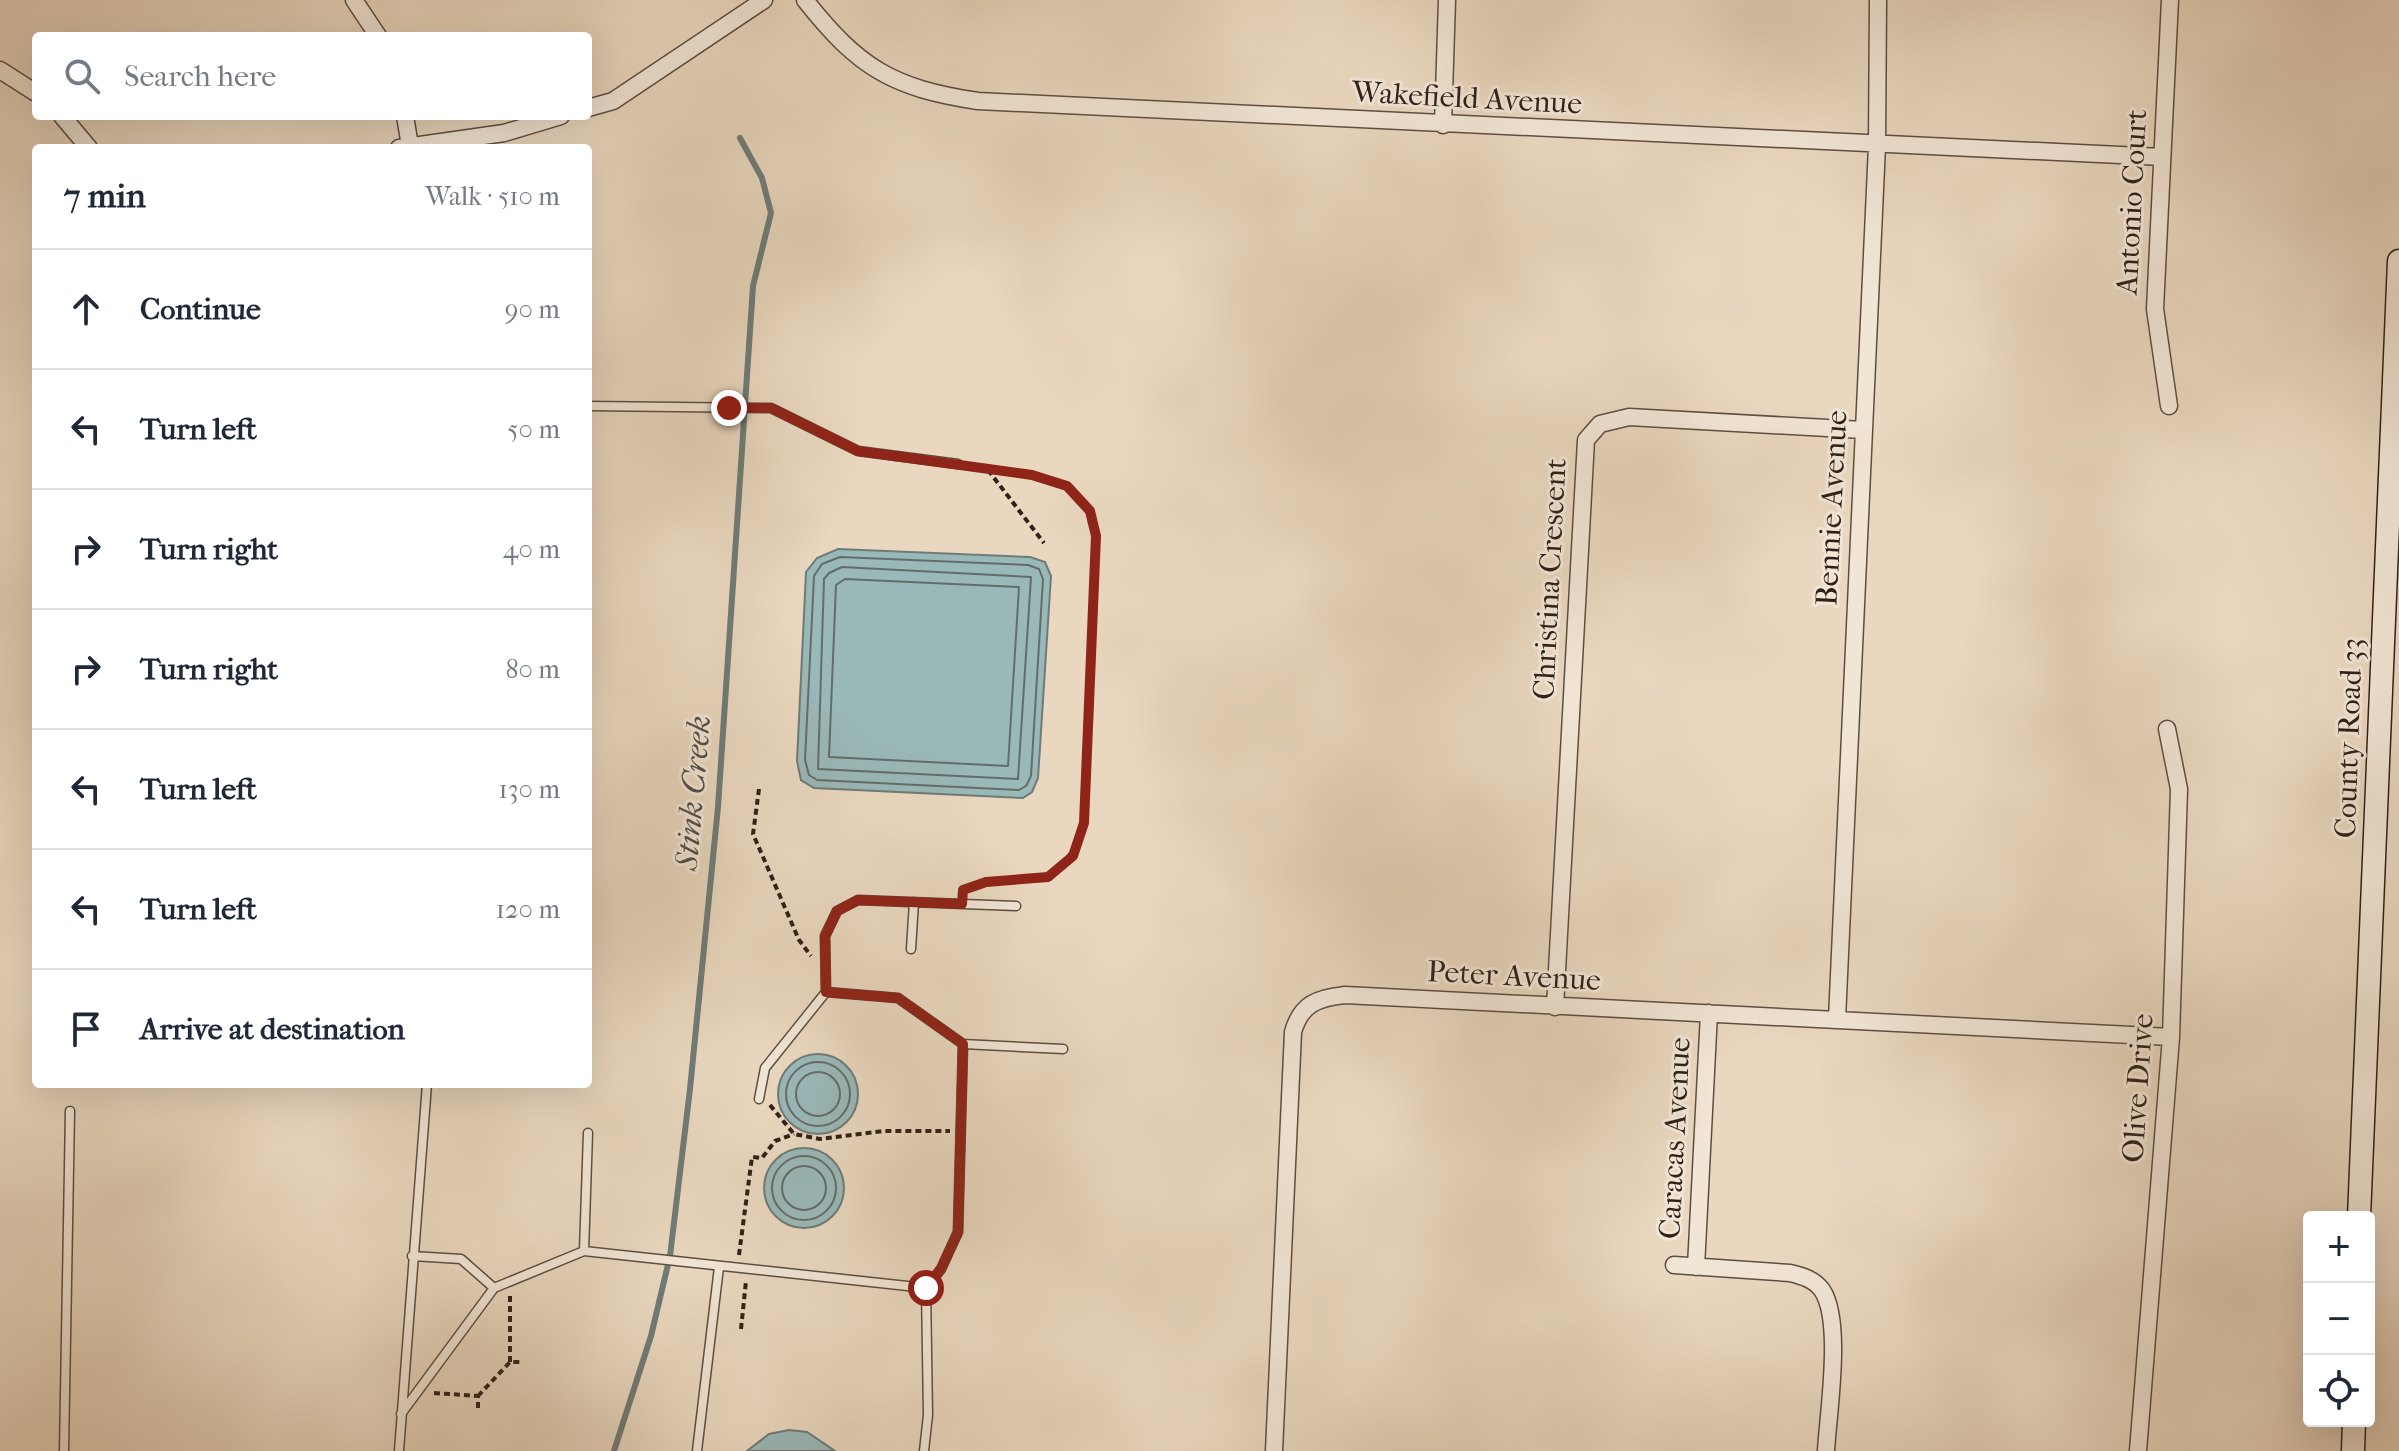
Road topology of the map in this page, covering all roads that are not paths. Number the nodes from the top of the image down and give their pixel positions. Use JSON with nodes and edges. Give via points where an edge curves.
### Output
{"nodes":[{"id":1,"x":354,"y":0,"type":"edge"},
{"id":2,"x":764,"y":0,"type":"edge"},
{"id":3,"x":805,"y":0,"type":"edge"},
{"id":4,"x":1447,"y":0,"type":"edge"},
{"id":5,"x":1878,"y":0,"type":"edge"},
{"id":6,"x":2170,"y":0,"type":"edge"},
{"id":7,"x":375,"y":32,"type":"edge"},
{"id":8,"x":0,"y":70,"type":"edge"},
{"id":9,"x":32,"y":90,"type":"edge"},
{"id":10,"x":592,"y":107,"type":"edge"},
{"id":11,"x":65,"y":120,"type":"edge"},
{"id":12,"x":405,"y":120,"type":"edge"},
{"id":13,"x":548,"y":120,"type":"edge"},
{"id":14,"x":1443,"y":125,"type":"junction"},
{"id":15,"x":86,"y":144,"type":"edge"},
{"id":16,"x":405,"y":144,"type":"edge"},
{"id":17,"x":426,"y":144,"type":"edge"},
{"id":18,"x":1877,"y":146,"type":"junction"},
{"id":19,"x":2162,"y":157,"type":"junction"},
{"id":20,"x":2399,"y":261,"type":"edge"},
{"id":21,"x":592,"y":406,"type":"edge"},
{"id":22,"x":2169,"y":406,"type":"dead end"},
{"id":23,"x":1863,"y":430,"type":"junction"},
{"id":24,"x":958,"y":464,"type":"road end"},
{"id":25,"x":2167,"y":729,"type":"dead end"},
{"id":26,"x":914,"y":902,"type":"junction"},
{"id":27,"x":1016,"y":906,"type":"dead end"},
{"id":28,"x":911,"y":949,"type":"dead end"},
{"id":29,"x":826,"y":992,"type":"junction"},
{"id":30,"x":1555,"y":1007,"type":"junction"},
{"id":31,"x":1709,"y":1013,"type":"junction"},
{"id":32,"x":1837,"y":1019,"type":"junction"},
{"id":33,"x":2171,"y":1037,"type":"junction"},
{"id":34,"x":963,"y":1044,"type":"junction"},
{"id":35,"x":1063,"y":1049,"type":"dead end"},
{"id":36,"x":427,"y":1088,"type":"edge"},
{"id":37,"x":760,"y":1094,"type":"road end"},
{"id":38,"x":70,"y":1111,"type":"dead end"},
{"id":39,"x":588,"y":1133,"type":"dead end"},
{"id":40,"x":2359,"y":1211,"type":"edge"},
{"id":41,"x":584,"y":1251,"type":"junction"},
{"id":42,"x":412,"y":1256,"type":"junction"},
{"id":43,"x":1674,"y":1265,"type":"dead end"},
{"id":44,"x":719,"y":1267,"type":"junction"},
{"id":45,"x":1696,"y":1267,"type":"junction"},
{"id":46,"x":494,"y":1288,"type":"junction"},
{"id":47,"x":926,"y":1288,"type":"junction"},
{"id":48,"x":401,"y":1414,"type":"junction"},
{"id":49,"x":2354,"y":1427,"type":"edge"},
{"id":50,"x":64,"y":1451,"type":"edge"},
{"id":51,"x":399,"y":1451,"type":"edge"},
{"id":52,"x":697,"y":1451,"type":"edge"},
{"id":53,"x":924,"y":1451,"type":"edge"},
{"id":54,"x":1274,"y":1451,"type":"edge"},
{"id":55,"x":1826,"y":1451,"type":"edge"},
{"id":56,"x":2138,"y":1451,"type":"edge"},
{"id":57,"x":2353,"y":1451,"type":"edge"}],
"edges":[{"from":1,"to":7,"type":"street"},
{"from":2,"to":10,"type":"street","via":[[613,101]]},
{"from":3,"to":14,"type":"street","name":"Wakefield Avenue","via":[[857,58],[905,85],[947,96]]},
{"from":4,"to":14,"type":"street"},
{"from":5,"to":18,"type":"street","name":"Bennie Avenue"},
{"from":6,"to":19,"type":"street","name":"Antonio Court"},
{"from":8,"to":9,"type":"street"},
{"from":11,"to":15,"type":"street"},
{"from":12,"to":16,"type":"street"},
{"from":13,"to":17,"type":"street","via":[[504,133]]},
{"from":14,"to":18,"type":"street","name":"Wakefield Avenue"},
{"from":18,"to":19,"type":"street","name":"Wakefield Avenue"},
{"from":18,"to":23,"type":"street","name":"Bennie Avenue"},
{"from":19,"to":22,"type":"street","name":"Antonio Court","via":[[2155,322]]},
{"from":20,"to":40,"type":"main road","name":"County Road 33"},
{"from":21,"to":24,"type":"lane","via":[[771,408],[858,451]]},
{"from":23,"to":30,"type":"street","name":"Christina Crescent","via":[[1629,417],[1600,424],[1586,440]]},
{"from":23,"to":32,"type":"street","name":"Bennie Avenue"},
{"from":25,"to":33,"type":"street","name":"Olive Drive","via":[[2179,789]]},
{"from":26,"to":27,"type":"lane"},
{"from":26,"to":28,"type":"lane"},
{"from":26,"to":29,"type":"lane","via":[[858,900],[837,911],[825,936]]},
{"from":29,"to":34,"type":"lane","via":[[898,998]]},
{"from":29,"to":37,"type":"lane","via":[[765,1068]]},
{"from":30,"to":31,"type":"street","name":"Peter Avenue"},
{"from":30,"to":54,"type":"street","name":"Peter Avenue","via":[[1345,995],[1303,1007],[1293,1032]]},
{"from":31,"to":32,"type":"street","name":"Peter Avenue"},
{"from":31,"to":45,"type":"street","name":"Caracas Avenue"},
{"from":32,"to":33,"type":"street","name":"Peter Avenue"},
{"from":33,"to":56,"type":"street","name":"Olive Drive"},
{"from":34,"to":35,"type":"lane"},
{"from":34,"to":47,"type":"lane","via":[[958,1232]]},
{"from":36,"to":42,"type":"lane"},
{"from":38,"to":50,"type":"lane"},
{"from":39,"to":41,"type":"lane"},
{"from":41,"to":44,"type":"lane"},
{"from":41,"to":46,"type":"lane"},
{"from":42,"to":46,"type":"lane","via":[[461,1259]]},
{"from":42,"to":48,"type":"lane"},
{"from":43,"to":45,"type":"street"},
{"from":44,"to":47,"type":"lane"},
{"from":44,"to":52,"type":"lane"},
{"from":45,"to":55,"type":"street","via":[[1790,1273],[1807,1277],[1821,1289],[1832,1336]]},
{"from":46,"to":48,"type":"lane"},
{"from":47,"to":53,"type":"lane"},
{"from":48,"to":51,"type":"lane"},
{"from":49,"to":57,"type":"main road"}]}
